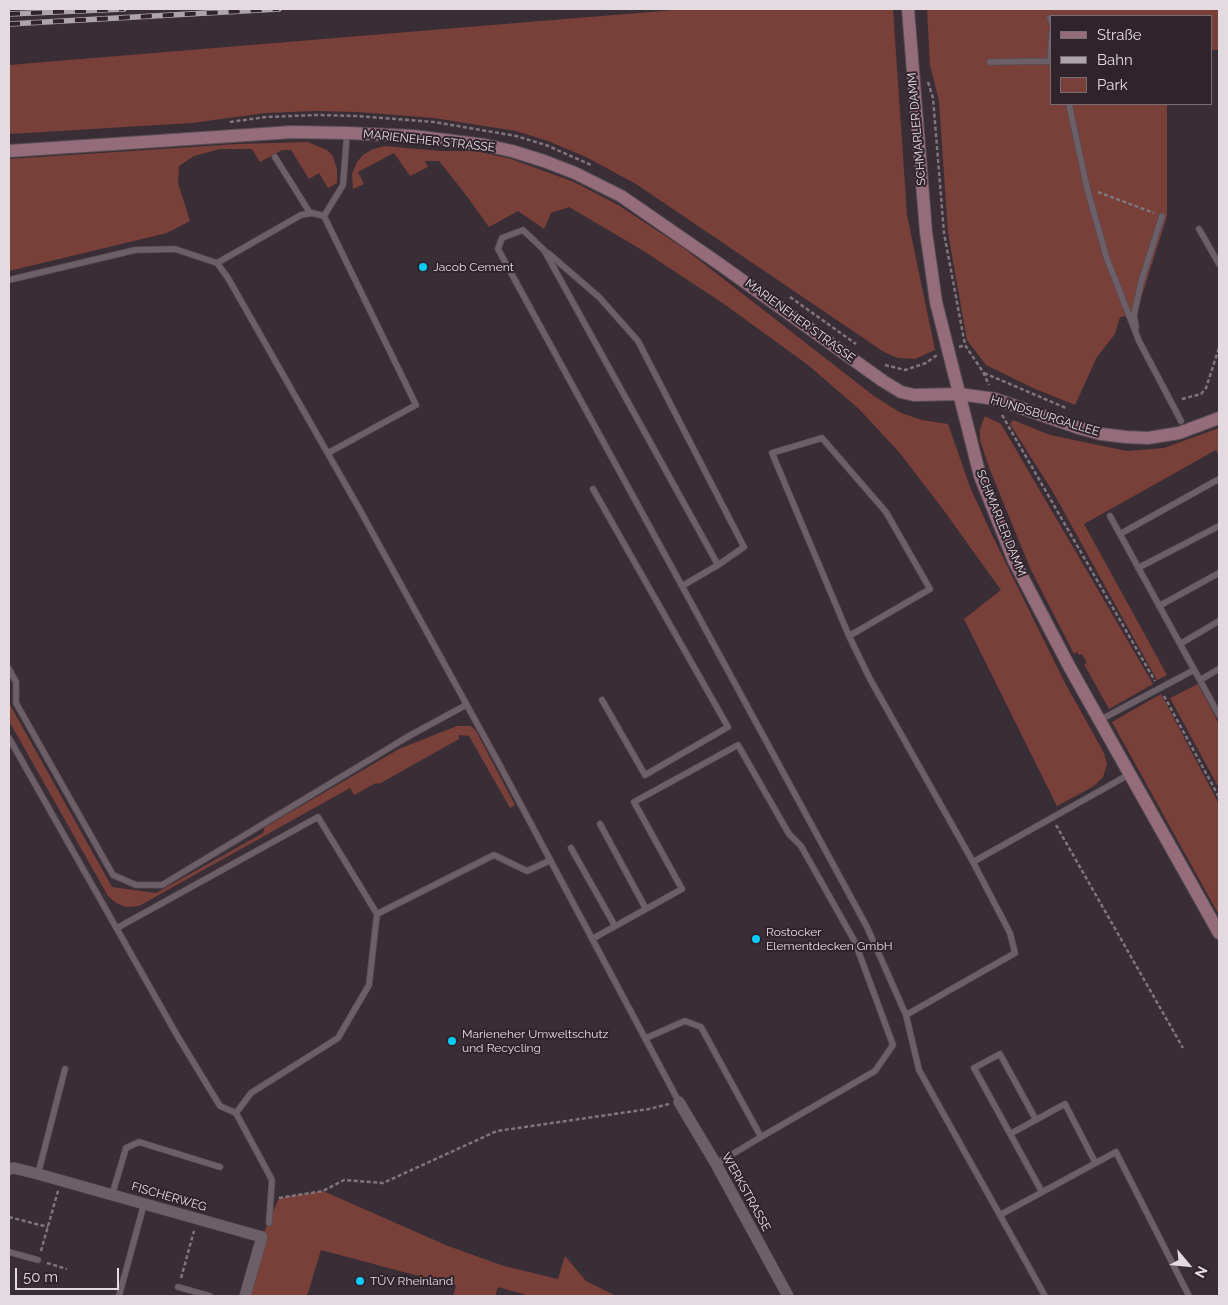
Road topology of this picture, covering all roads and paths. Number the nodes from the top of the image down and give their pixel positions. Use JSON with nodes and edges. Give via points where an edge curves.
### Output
{"nodes":[{"id":1,"x":908,"y":9,"type":"edge"},
{"id":2,"x":990,"y":62,"type":"dead end"},
{"id":3,"x":1050,"y":62,"type":"edge"},
{"id":4,"x":927,"y":79,"type":"dead end"},
{"id":5,"x":1069,"y":105,"type":"edge"},
{"id":6,"x":224,"y":122,"type":"dead end"},
{"id":7,"x":347,"y":133,"type":"junction"},
{"id":8,"x":9,"y":152,"type":"edge"},
{"id":9,"x":275,"y":157,"type":"dead end"},
{"id":10,"x":592,"y":166,"type":"dead end"},
{"id":11,"x":1087,"y":188,"type":"junction"},
{"id":12,"x":310,"y":213,"type":"junction"},
{"id":13,"x":324,"y":216,"type":"junction"},
{"id":14,"x":1162,"y":216,"type":"joint"},
{"id":15,"x":1199,"y":229,"type":"dead end"},
{"id":16,"x":544,"y":250,"type":"junction"},
{"id":17,"x":217,"y":263,"type":"junction"},
{"id":18,"x":1219,"y":264,"type":"edge"},
{"id":19,"x":9,"y":280,"type":"edge"},
{"id":20,"x":788,"y":295,"type":"dead end"},
{"id":21,"x":1139,"y":341,"type":"junction"},
{"id":22,"x":860,"y":347,"type":"dead end"},
{"id":23,"x":1219,"y":348,"type":"edge"},
{"id":24,"x":937,"y":355,"type":"dead end"},
{"id":25,"x":882,"y":364,"type":"dead end"},
{"id":26,"x":958,"y":394,"type":"junction"},
{"id":27,"x":1182,"y":399,"type":"dead end"},
{"id":28,"x":1073,"y":411,"type":"dead end"},
{"id":29,"x":1219,"y":418,"type":"edge"},
{"id":30,"x":1004,"y":419,"type":"dead end"},
{"id":31,"x":1181,"y":421,"type":"dead end"},
{"id":32,"x":328,"y":454,"type":"junction"},
{"id":33,"x":1219,"y":479,"type":"edge"},
{"id":34,"x":593,"y":489,"type":"dead end"},
{"id":35,"x":1110,"y":516,"type":"dead end"},
{"id":36,"x":1219,"y":526,"type":"edge"},
{"id":37,"x":1120,"y":534,"type":"junction"},
{"id":38,"x":718,"y":565,"type":"junction"},
{"id":39,"x":1138,"y":568,"type":"junction"},
{"id":40,"x":1219,"y":573,"type":"edge"},
{"id":41,"x":682,"y":586,"type":"junction"},
{"id":42,"x":1159,"y":606,"type":"junction"},
{"id":43,"x":1219,"y":621,"type":"edge"},
{"id":44,"x":849,"y":636,"type":"junction"},
{"id":45,"x":1180,"y":644,"type":"junction"},
{"id":46,"x":9,"y":669,"type":"edge"},
{"id":47,"x":1219,"y":669,"type":"edge"},
{"id":48,"x":1194,"y":670,"type":"junction"},
{"id":49,"x":1200,"y":680,"type":"junction"},
{"id":50,"x":1160,"y":688,"type":"junction"},
{"id":51,"x":602,"y":700,"type":"dead end"},
{"id":52,"x":466,"y":705,"type":"junction"},
{"id":53,"x":1219,"y":713,"type":"edge"},
{"id":54,"x":1100,"y":720,"type":"junction"},
{"id":55,"x":9,"y":738,"type":"edge"},
{"id":56,"x":1130,"y":774,"type":"junction"},
{"id":57,"x":1219,"y":797,"type":"edge"},
{"id":58,"x":1051,"y":817,"type":"junction"},
{"id":59,"x":600,"y":824,"type":"dead end"},
{"id":60,"x":571,"y":848,"type":"dead end"},
{"id":61,"x":550,"y":861,"type":"junction"},
{"id":62,"x":973,"y":862,"type":"junction"},
{"id":63,"x":646,"y":909,"type":"junction"},
{"id":64,"x":377,"y":914,"type":"junction"},
{"id":65,"x":615,"y":926,"type":"junction"},
{"id":66,"x":117,"y":928,"type":"junction"},
{"id":67,"x":1219,"y":933,"type":"edge"},
{"id":68,"x":592,"y":939,"type":"junction"},
{"id":69,"x":906,"y":1014,"type":"junction"},
{"id":70,"x":646,"y":1038,"type":"junction"},
{"id":71,"x":1183,"y":1048,"type":"dead end"},
{"id":72,"x":65,"y":1069,"type":"dead end"},
{"id":73,"x":679,"y":1102,"type":"junction"},
{"id":74,"x":236,"y":1112,"type":"junction"},
{"id":75,"x":1036,"y":1120,"type":"junction"},
{"id":76,"x":1010,"y":1134,"type":"junction"},
{"id":77,"x":761,"y":1137,"type":"junction"},
{"id":78,"x":1095,"y":1162,"type":"junction"},
{"id":79,"x":716,"y":1164,"type":"junction"},
{"id":80,"x":220,"y":1166,"type":"dead end"},
{"id":81,"x":9,"y":1169,"type":"edge"},
{"id":82,"x":38,"y":1174,"type":"junction"},
{"id":83,"x":61,"y":1180,"type":"junction"},
{"id":84,"x":1042,"y":1192,"type":"junction"},
{"id":85,"x":112,"y":1195,"type":"junction"},
{"id":86,"x":279,"y":1198,"type":"dead end"},
{"id":87,"x":144,"y":1204,"type":"junction"},
{"id":88,"x":1000,"y":1215,"type":"junction"},
{"id":89,"x":9,"y":1216,"type":"edge"},
{"id":90,"x":197,"y":1220,"type":"junction"},
{"id":91,"x":268,"y":1223,"type":"dead end"},
{"id":92,"x":48,"y":1227,"type":"junction"},
{"id":93,"x":9,"y":1252,"type":"edge"},
{"id":94,"x":38,"y":1260,"type":"junction"},
{"id":95,"x":67,"y":1270,"type":"dead end"},
{"id":96,"x":178,"y":1288,"type":"joint"},
{"id":97,"x":119,"y":1296,"type":"edge"},
{"id":98,"x":210,"y":1296,"type":"edge"},
{"id":99,"x":246,"y":1296,"type":"edge"},
{"id":100,"x":788,"y":1296,"type":"edge"},
{"id":101,"x":1045,"y":1296,"type":"edge"},
{"id":102,"x":1189,"y":1296,"type":"edge"}],
"edges":[{"from":1,"to":26,"type":"street","name":"SCHMARLER DAMM","via":[[926,232],[936,302]]},
{"from":2,"to":3,"type":"lane"},
{"from":4,"to":28,"type":"path","via":[[933,98],[944,233],[966,345],[983,372]]},
{"from":5,"to":11,"type":"lane"},
{"from":6,"to":10,"type":"path","via":[[316,115],[434,122],[516,136],[546,145]]},
{"from":7,"to":8,"type":"street","name":"MARIENEHER STRASSE","via":[[292,132]]},
{"from":7,"to":13,"type":"lane","via":[[343,185]]},
{"from":7,"to":26,"type":"street","name":"MARIENEHER STRASSE","via":[[413,136],[485,145],[575,173],[621,196],[901,392],[914,395]]},
{"from":9,"to":12,"type":"lane"},
{"from":11,"to":14,"type":"path"},
{"from":11,"to":21,"type":"lane","via":[[1106,256]]},
{"from":12,"to":13,"type":"lane"},
{"from":12,"to":17,"type":"lane","via":[[301,215]]},
{"from":13,"to":32,"type":"lane","via":[[416,405]]},
{"from":14,"to":21,"type":"lane","via":[[1134,315]]},
{"from":15,"to":18,"type":"lane"},
{"from":16,"to":38,"type":"lane"},
{"from":16,"to":38,"type":"lane","via":[[600,296],[638,341],[744,547]]},
{"from":16,"to":41,"type":"lane","via":[[523,230],[502,238],[498,249]]},
{"from":17,"to":19,"type":"lane","via":[[174,249],[135,250]]},
{"from":17,"to":32,"type":"lane"},
{"from":20,"to":22,"type":"path"},
{"from":21,"to":31,"type":"lane"},
{"from":23,"to":27,"type":"path","via":[[1206,388],[1201,394]]},
{"from":24,"to":25,"type":"path","via":[[916,368],[905,370]]},
{"from":26,"to":29,"type":"street","name":"HUNDSBURGALLEE","via":[[995,399],[1079,428],[1126,437],[1148,438],[1179,433]]},
{"from":26,"to":54,"type":"street","name":"SCHMARLER DAMM","via":[[980,476],[1014,561]]},
{"from":30,"to":50,"type":"path"},
{"from":32,"to":52,"type":"lane"},
{"from":33,"to":37,"type":"lane"},
{"from":34,"to":51,"type":"lane","via":[[728,727],[645,775]]},
{"from":35,"to":37,"type":"lane"},
{"from":36,"to":39,"type":"lane"},
{"from":37,"to":39,"type":"lane"},
{"from":38,"to":41,"type":"lane"},
{"from":39,"to":42,"type":"lane"},
{"from":40,"to":42,"type":"lane"},
{"from":41,"to":69,"type":"lane","via":[[867,927]]},
{"from":42,"to":45,"type":"lane"},
{"from":43,"to":45,"type":"lane"},
{"from":44,"to":44,"type":"lane","via":[[930,590],[886,512],[822,438],[772,453]]},
{"from":44,"to":62,"type":"lane"},
{"from":45,"to":48,"type":"lane"},
{"from":46,"to":52,"type":"lane","via":[[16,682],[16,703],[113,875],[136,885],[162,885]]},
{"from":47,"to":49,"type":"lane"},
{"from":48,"to":49,"type":"lane"},
{"from":48,"to":50,"type":"lane"},
{"from":49,"to":53,"type":"lane"},
{"from":50,"to":54,"type":"lane"},
{"from":50,"to":57,"type":"path"},
{"from":52,"to":61,"type":"lane"},
{"from":54,"to":56,"type":"street","name":"SCHMARLER DAMM"},
{"from":55,"to":66,"type":"lane"},
{"from":56,"to":58,"type":"lane"},
{"from":56,"to":67,"type":"street","name":"SCHMARLER DAMM"},
{"from":58,"to":62,"type":"lane"},
{"from":58,"to":71,"type":"path"},
{"from":59,"to":63,"type":"lane"},
{"from":60,"to":65,"type":"lane"},
{"from":61,"to":64,"type":"lane","via":[[527,871],[494,855]]},
{"from":61,"to":68,"type":"lane"},
{"from":62,"to":69,"type":"lane","via":[[1010,932],[1015,953]]},
{"from":63,"to":65,"type":"lane"},
{"from":63,"to":77,"type":"lane","via":[[682,889],[634,802],[738,745],[788,834],[801,846],[855,942],[892,1046],[875,1071]]},
{"from":64,"to":66,"type":"lane","via":[[318,817]]},
{"from":64,"to":74,"type":"lane","via":[[369,985],[338,1038],[251,1093]]},
{"from":65,"to":68,"type":"lane"},
{"from":66,"to":74,"type":"lane","via":[[220,1106]]},
{"from":68,"to":70,"type":"lane"},
{"from":69,"to":88,"type":"lane","via":[[919,1070]]},
{"from":70,"to":73,"type":"lane"},
{"from":70,"to":77,"type":"lane","via":[[684,1021],[701,1027]]},
{"from":72,"to":82,"type":"lane"},
{"from":73,"to":79,"type":"street","name":"WERKSTRASSE"},
{"from":73,"to":86,"type":"path","via":[[497,1131],[384,1183],[344,1180],[323,1191]]},
{"from":74,"to":91,"type":"lane","via":[[272,1180]]},
{"from":75,"to":76,"type":"lane"},
{"from":75,"to":76,"type":"lane","via":[[1000,1054],[974,1068]]},
{"from":75,"to":78,"type":"lane","via":[[1065,1104]]},
{"from":76,"to":84,"type":"lane"},
{"from":77,"to":79,"type":"lane"},
{"from":78,"to":84,"type":"lane"},
{"from":78,"to":102,"type":"lane","via":[[1116,1152]]},
{"from":79,"to":100,"type":"street","name":"WERKSTRASSE"},
{"from":80,"to":85,"type":"lane","via":[[139,1142],[126,1148]]},
{"from":81,"to":82,"type":"street","name":"FISCHERWEG"},
{"from":82,"to":83,"type":"street","name":"FISCHERWEG"},
{"from":83,"to":85,"type":"street","name":"FISCHERWEG"},
{"from":83,"to":92,"type":"path"},
{"from":84,"to":88,"type":"lane"},
{"from":85,"to":87,"type":"street","name":"FISCHERWEG"},
{"from":87,"to":90,"type":"street","name":"FISCHERWEG"},
{"from":87,"to":97,"type":"lane"},
{"from":88,"to":101,"type":"lane"},
{"from":89,"to":92,"type":"path"},
{"from":90,"to":96,"type":"path"},
{"from":90,"to":99,"type":"street","name":"FISCHERWEG","via":[[262,1237]]},
{"from":92,"to":94,"type":"path"},
{"from":93,"to":94,"type":"lane"},
{"from":94,"to":95,"type":"path"},
{"from":96,"to":98,"type":"lane"}]}
